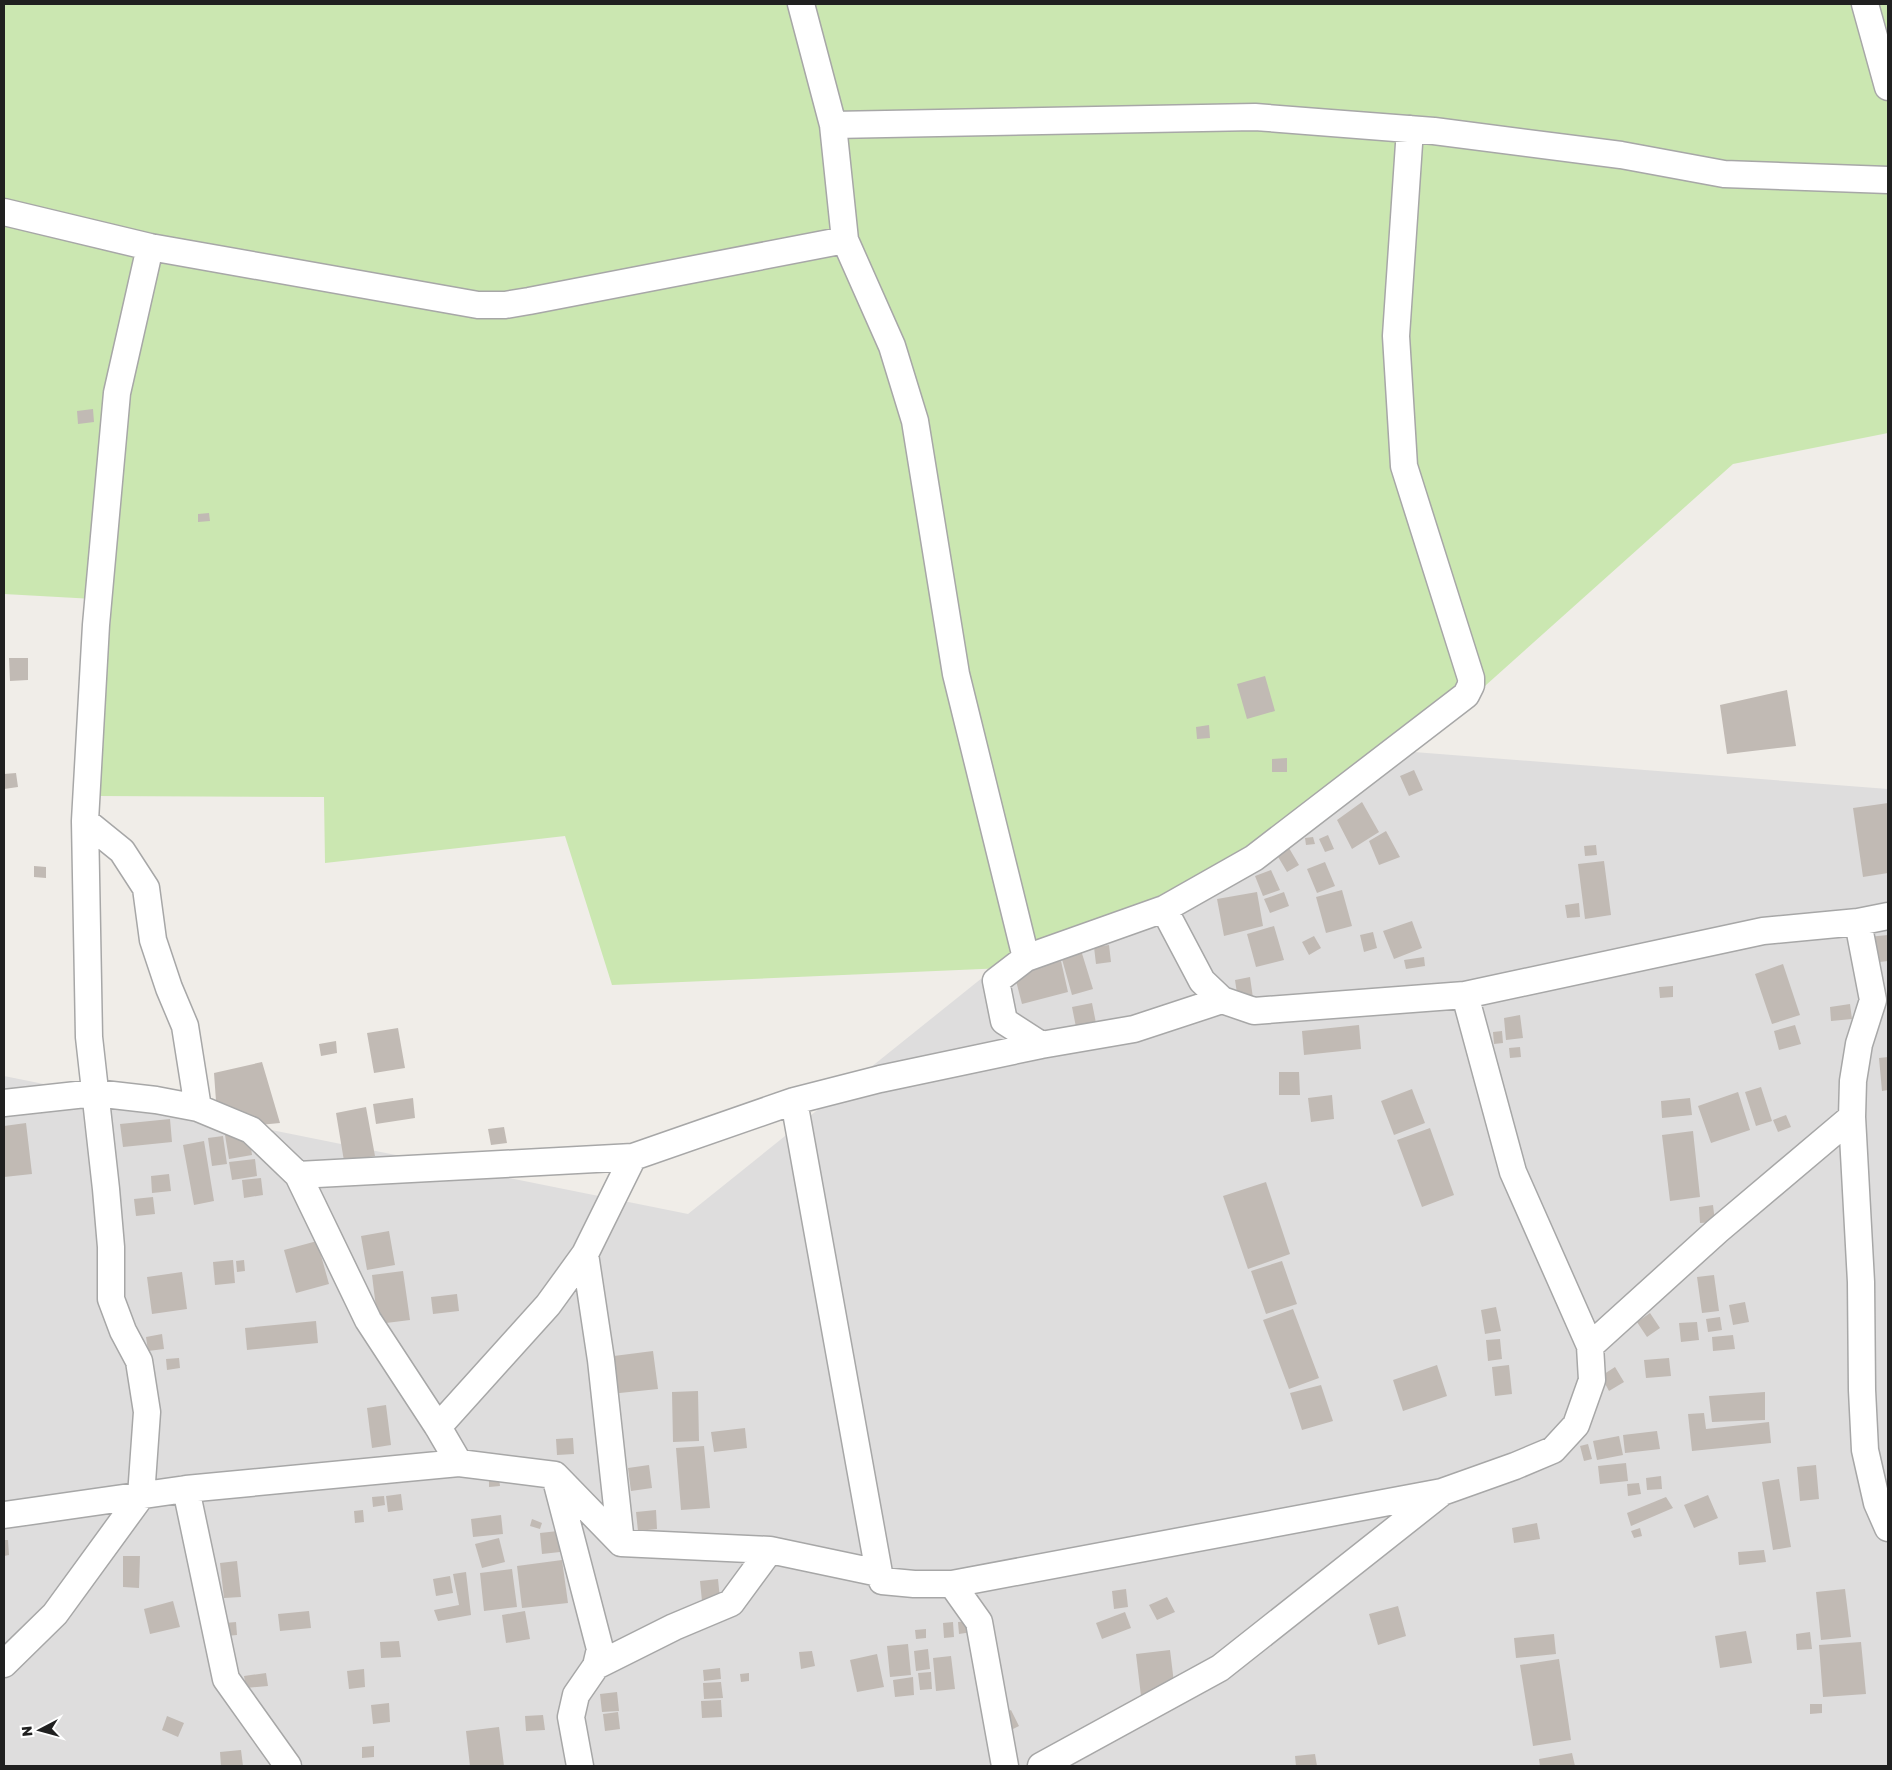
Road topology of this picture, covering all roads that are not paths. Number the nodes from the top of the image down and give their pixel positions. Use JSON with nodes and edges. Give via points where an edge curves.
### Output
{"nodes":[{"id":1,"x":801,"y":4,"type":"edge"},
{"id":2,"x":1865,"y":4,"type":"edge"},
{"id":3,"x":1888,"y":86,"type":"edge"},
{"id":4,"x":833,"y":125,"type":"junction"},
{"id":5,"x":1410,"y":129,"type":"junction"},
{"id":6,"x":1888,"y":180,"type":"edge"},
{"id":7,"x":4,"y":212,"type":"edge"},
{"id":8,"x":845,"y":240,"type":"junction"},
{"id":9,"x":150,"y":247,"type":"junction"},
{"id":10,"x":85,"y":821,"type":"junction"},
{"id":11,"x":1164,"y":909,"type":"junction"},
{"id":12,"x":1888,"y":916,"type":"edge"},
{"id":13,"x":1858,"y":922,"type":"junction"},
{"id":14,"x":1026,"y":958,"type":"junction"},
{"id":15,"x":1465,"y":995,"type":"junction"},
{"id":16,"x":1222,"y":1000,"type":"junction"},
{"id":17,"x":1041,"y":1045,"type":"junction"},
{"id":18,"x":95,"y":1093,"type":"junction"},
{"id":19,"x":794,"y":1101,"type":"junction"},
{"id":20,"x":4,"y":1102,"type":"edge"},
{"id":21,"x":198,"y":1108,"type":"junction"},
{"id":22,"x":1852,"y":1117,"type":"junction"},
{"id":23,"x":633,"y":1157,"type":"junction"},
{"id":24,"x":298,"y":1174,"type":"junction"},
{"id":25,"x":585,"y":1254,"type":"junction"},
{"id":26,"x":1590,"y":1346,"type":"junction"},
{"id":27,"x":438,"y":1427,"type":"junction"},
{"id":28,"x":459,"y":1463,"type":"junction"},
{"id":29,"x":555,"y":1475,"type":"junction"},
{"id":30,"x":186,"y":1489,"type":"junction"},
{"id":31,"x":1442,"y":1492,"type":"junction"},
{"id":32,"x":140,"y":1496,"type":"junction"},
{"id":33,"x":4,"y":1515,"type":"edge"},
{"id":34,"x":1888,"y":1528,"type":"edge"},
{"id":35,"x":621,"y":1543,"type":"junction"},
{"id":36,"x":770,"y":1550,"type":"junction"},
{"id":37,"x":879,"y":1573,"type":"junction"},
{"id":38,"x":952,"y":1584,"type":"junction"},
{"id":39,"x":4,"y":1664,"type":"edge"},
{"id":40,"x":596,"y":1666,"type":"junction"},
{"id":41,"x":288,"y":1766,"type":"edge"},
{"id":42,"x":580,"y":1766,"type":"edge"},
{"id":43,"x":1005,"y":1766,"type":"edge"},
{"id":44,"x":1041,"y":1766,"type":"edge"}],
"edges":[{"from":1,"to":4,"type":"street"},
{"from":2,"to":3,"type":"street"},
{"from":4,"to":5,"type":"street","via":[[1255,117]]},
{"from":4,"to":8,"type":"street"},
{"from":5,"to":6,"type":"street","via":[[1621,155],[1724,174]]},
{"from":5,"to":11,"type":"street","via":[[1396,336],[1404,466],[1471,685],[1466,695],[1254,858]]},
{"from":7,"to":9,"type":"street"},
{"from":8,"to":9,"type":"street","via":[[506,305],[478,305]]},
{"from":8,"to":14,"type":"street","via":[[892,346],[915,421],[956,674]]},
{"from":9,"to":10,"type":"street","via":[[117,394],[96,625]]},
{"from":10,"to":18,"type":"street","via":[[89,1037]]},
{"from":10,"to":21,"type":"street","via":[[122,851],[146,888],[153,940],[185,1026]]},
{"from":11,"to":14,"type":"street"},
{"from":11,"to":16,"type":"street","via":[[1202,981]]},
{"from":12,"to":13,"type":"street"},
{"from":13,"to":15,"type":"street","via":[[1763,931]]},
{"from":13,"to":22,"type":"street","via":[[1873,1000],[1859,1044]]},
{"from":14,"to":17,"type":"street","via":[[996,981],[1004,1021]]},
{"from":15,"to":16,"type":"street","via":[[1254,1010]]},
{"from":15,"to":26,"type":"street","via":[[1513,1172]]},
{"from":16,"to":17,"type":"street","via":[[1134,1029]]},
{"from":17,"to":19,"type":"street","via":[[880,1078]]},
{"from":18,"to":20,"type":"street"},
{"from":18,"to":21,"type":"street"},
{"from":18,"to":32,"type":"street","via":[[111,1247],[111,1298],[139,1362],[147,1412]]},
{"from":19,"to":23,"type":"street"},
{"from":19,"to":37,"type":"street"},
{"from":21,"to":24,"type":"street","via":[[251,1130]]},
{"from":22,"to":26,"type":"street","via":[[1717,1231]]},
{"from":22,"to":34,"type":"street","via":[[1861,1282],[1865,1450],[1877,1503]]},
{"from":23,"to":24,"type":"street"},
{"from":23,"to":25,"type":"street"},
{"from":24,"to":27,"type":"street","via":[[368,1320]]},
{"from":25,"to":27,"type":"street","via":[[548,1305]]},
{"from":25,"to":35,"type":"street","via":[[601,1360]]},
{"from":26,"to":31,"type":"street","via":[[1592,1380],[1580,1416],[1553,1450]]},
{"from":27,"to":28,"type":"street"},
{"from":28,"to":29,"type":"street"},
{"from":28,"to":30,"type":"street"},
{"from":29,"to":35,"type":"street"},
{"from":29,"to":40,"type":"street","via":[[600,1649]]},
{"from":30,"to":32,"type":"street"},
{"from":30,"to":41,"type":"street","via":[[226,1679]]},
{"from":31,"to":38,"type":"street"},
{"from":31,"to":44,"type":"street","via":[[1220,1668]]},
{"from":32,"to":33,"type":"street"},
{"from":32,"to":39,"type":"street","via":[[55,1614]]},
{"from":35,"to":36,"type":"street"},
{"from":36,"to":37,"type":"street"},
{"from":36,"to":40,"type":"street","via":[[731,1604],[674,1627]]},
{"from":37,"to":38,"type":"street","via":[[882,1581]]},
{"from":38,"to":43,"type":"street","via":[[978,1622]]},
{"from":40,"to":42,"type":"street","via":[[576,1695],[571,1717]]}]}
